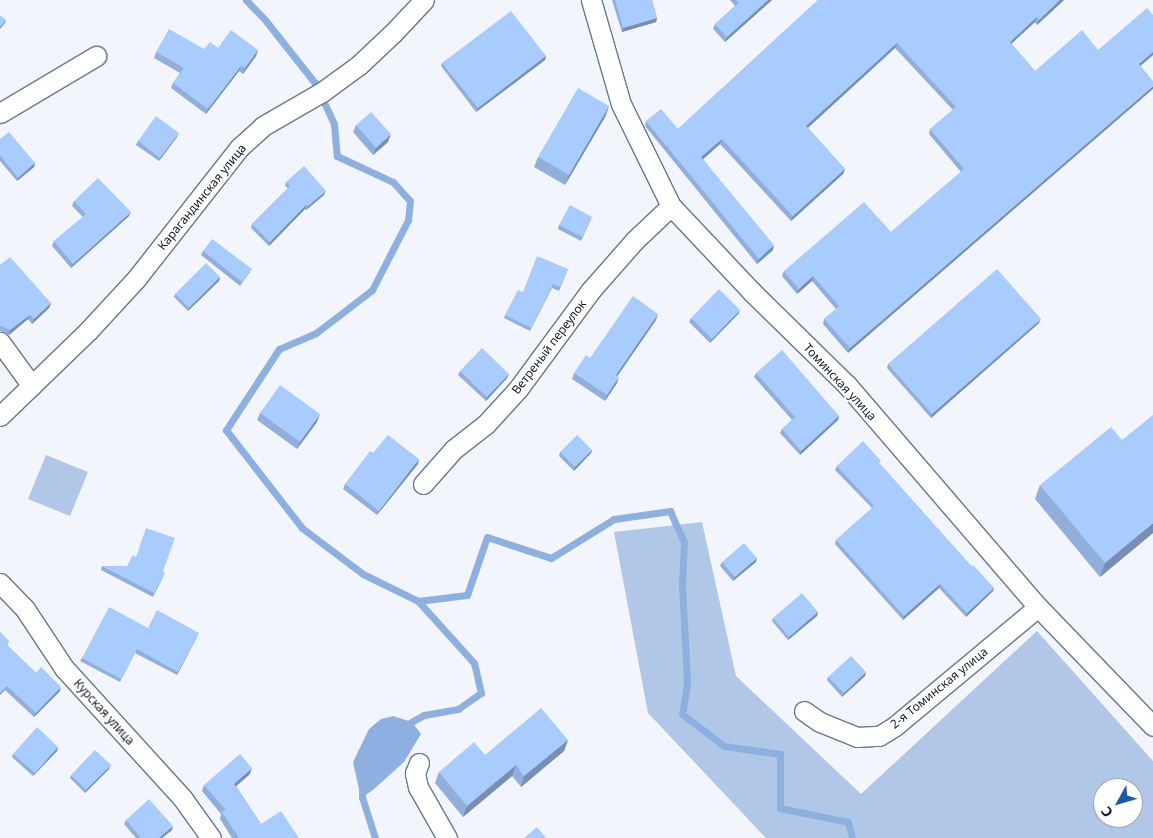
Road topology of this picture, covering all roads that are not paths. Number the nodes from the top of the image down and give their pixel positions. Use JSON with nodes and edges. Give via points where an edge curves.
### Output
{"nodes":[{"id":1,"x":424,"y":0,"type":"edge"},
{"id":2,"x":591,"y":0,"type":"edge"},
{"id":3,"x":96,"y":56,"type":"dead end"},
{"id":4,"x":0,"y":113,"type":"edge"},
{"id":5,"x":671,"y":206,"type":"junction"},
{"id":6,"x":0,"y":342,"type":"edge"},
{"id":7,"x":32,"y":386,"type":"junction"},
{"id":8,"x":0,"y":416,"type":"edge"},
{"id":9,"x":423,"y":484,"type":"dead end"},
{"id":10,"x":0,"y":583,"type":"edge"},
{"id":11,"x":1038,"y":607,"type":"junction"},
{"id":12,"x":804,"y":711,"type":"dead end"},
{"id":13,"x":1153,"y":726,"type":"edge"},
{"id":14,"x":419,"y":763,"type":"dead end"},
{"id":15,"x":211,"y":838,"type":"edge"},
{"id":16,"x":447,"y":838,"type":"edge"}],
"edges":[{"from":1,"to":7,"type":"street","name":"Карагандинская улица","via":[[359,65],[322,92],[263,126],[240,147],[136,279]]},
{"from":2,"to":5,"type":"street","name":"Томинская улица","via":[[621,104]]},
{"from":3,"to":4,"type":"street"},
{"from":5,"to":9,"type":"street","name":"Ветреный переулок","via":[[634,241],[591,290],[518,388],[486,424],[454,449]]},
{"from":5,"to":11,"type":"street","name":"Томинская улица","via":[[752,292],[847,385]]},
{"from":6,"to":7,"type":"street"},
{"from":7,"to":8,"type":"street","name":"Карагандинская улица"},
{"from":10,"to":15,"type":"street","name":"Курская улица","via":[[25,609],[64,668],[183,798]]},
{"from":11,"to":12,"type":"street","name":"2-я Томинская улица","via":[[879,736],[857,737],[820,722]]},
{"from":11,"to":13,"type":"street","name":"Томинская улица"},
{"from":14,"to":16,"type":"street","via":[[416,773],[418,787]]}]}
